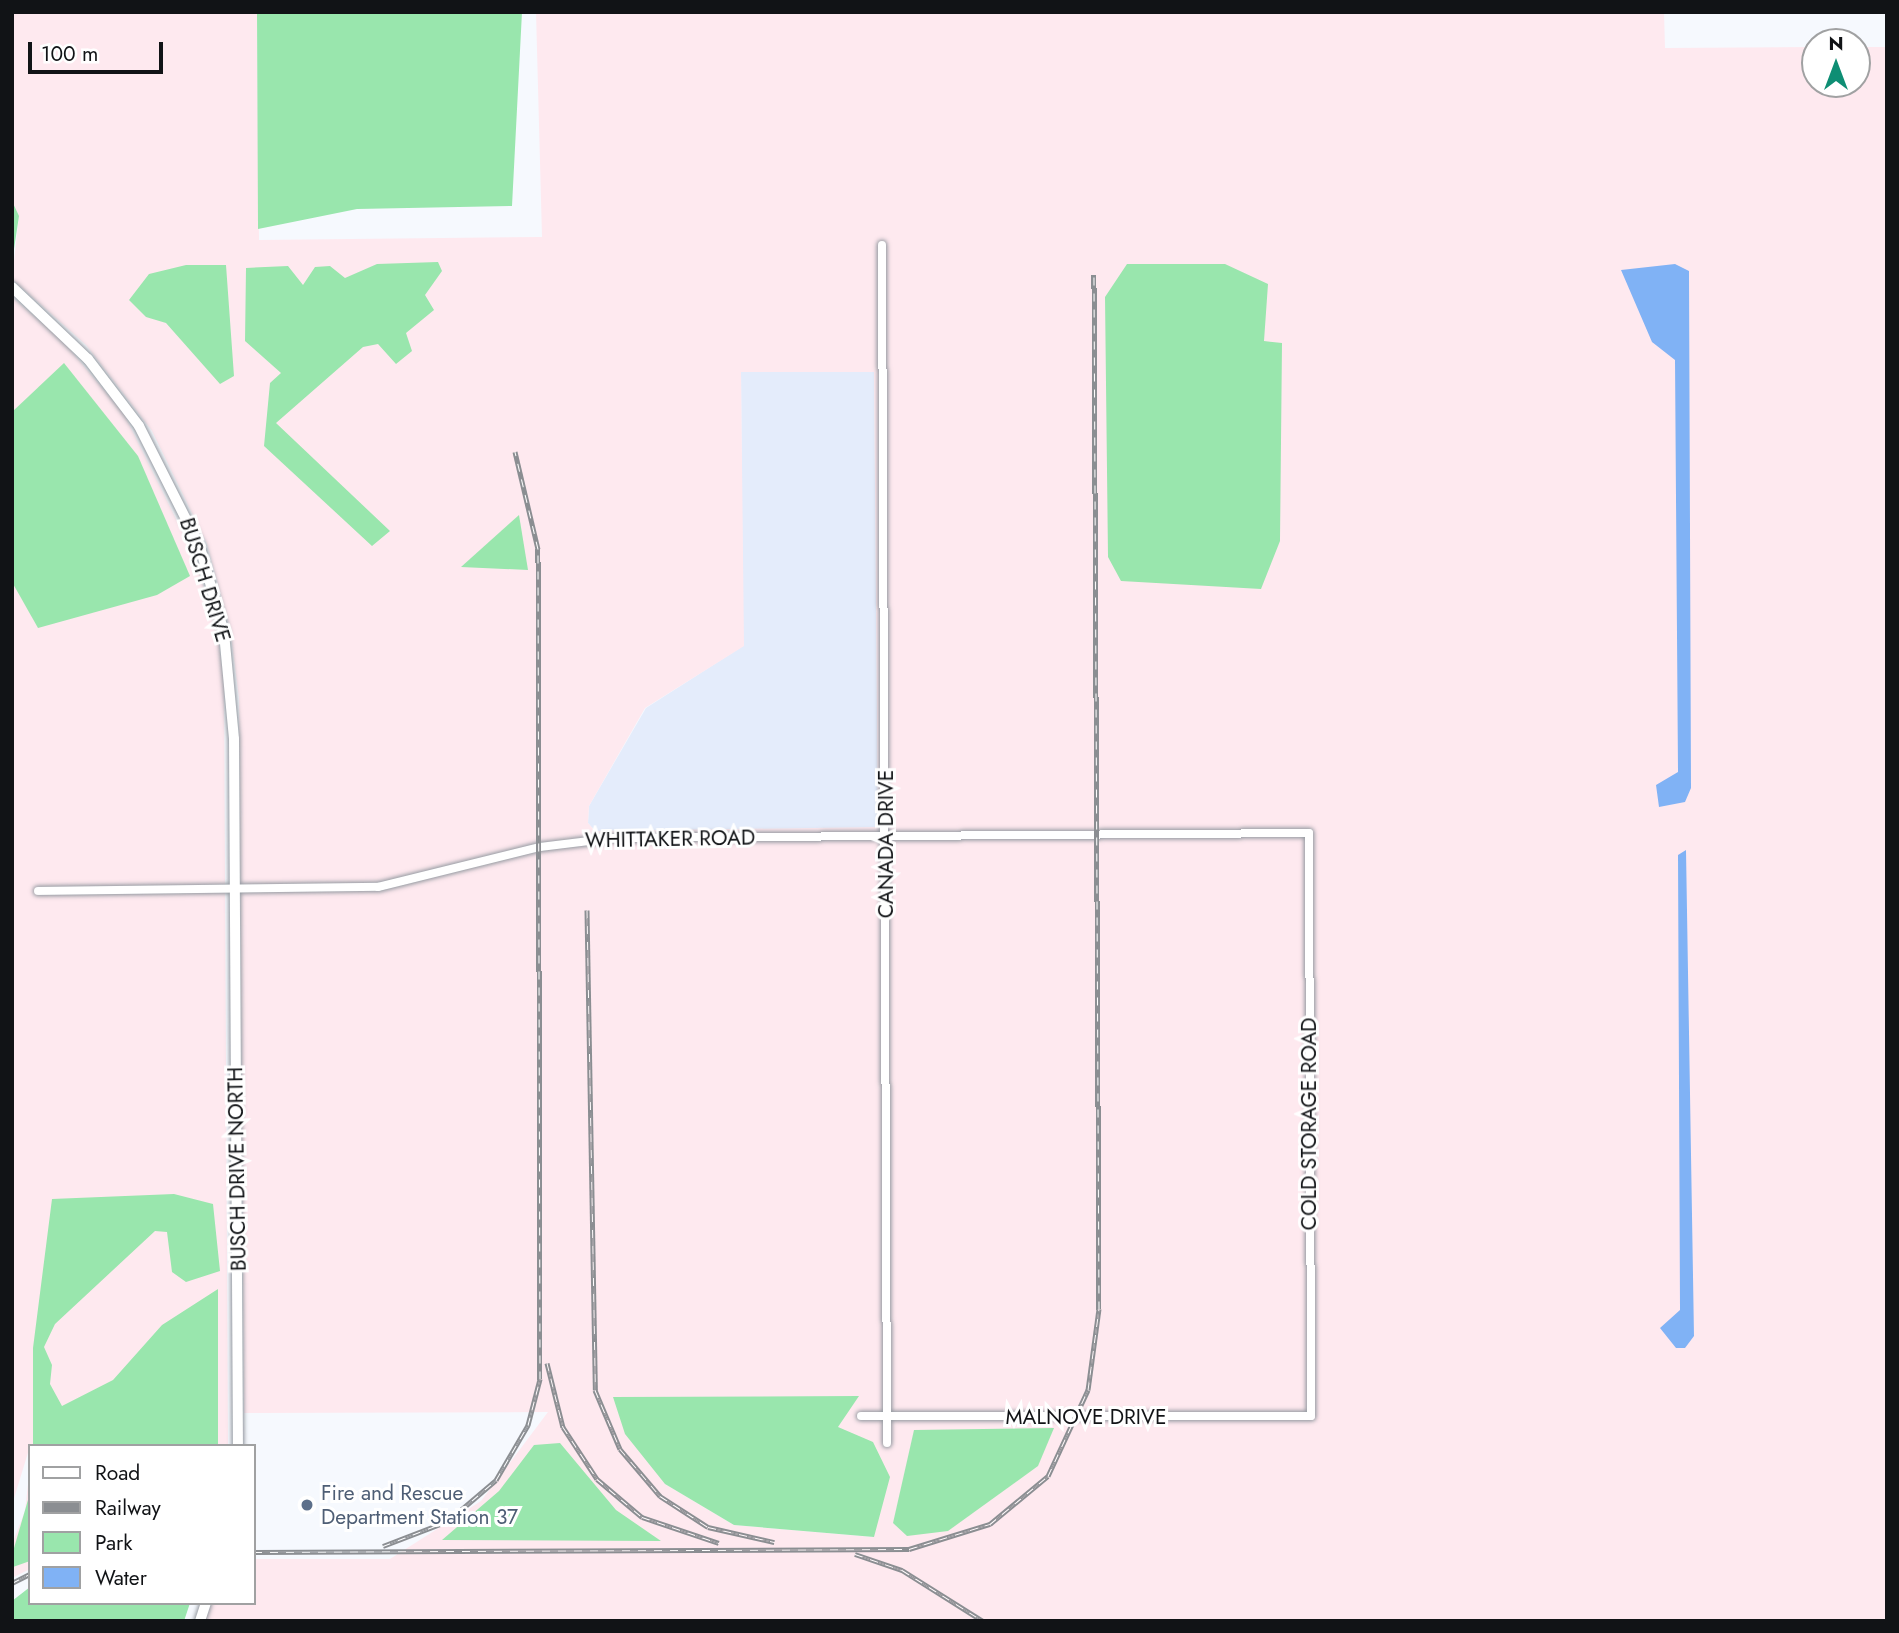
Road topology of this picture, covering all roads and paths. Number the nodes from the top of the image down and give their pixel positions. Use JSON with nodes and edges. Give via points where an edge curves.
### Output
{"nodes":[{"id":1,"x":882,"y":244,"type":"dead end"},
{"id":2,"x":12,"y":287,"type":"edge"},
{"id":3,"x":1309,"y":832,"type":"joint"},
{"id":4,"x":886,"y":836,"type":"junction"},
{"id":5,"x":38,"y":891,"type":"dead end"},
{"id":6,"x":235,"y":892,"type":"junction"},
{"id":7,"x":861,"y":1416,"type":"dead end"},
{"id":8,"x":1311,"y":1416,"type":"joint"},
{"id":9,"x":887,"y":1417,"type":"junction"},
{"id":10,"x":887,"y":1443,"type":"dead end"},
{"id":11,"x":238,"y":1444,"type":"edge"}],
"edges":[{"from":1,"to":4,"type":"street","name":"CANADA DRIVE"},
{"from":2,"to":6,"type":"street","name":"BUSCH DRIVE","via":[[114,390],[159,458],[200,547],[224,633],[233,699]]},
{"from":3,"to":4,"type":"street","name":"WHITTAKER ROAD"},
{"from":3,"to":8,"type":"street","name":"COLD STORAGE ROAD"},
{"from":4,"to":6,"type":"street","name":"WHITTAKER ROAD","via":[[579,841],[378,887]]},
{"from":4,"to":9,"type":"street","name":"CANADA DRIVE"},
{"from":5,"to":6,"type":"street","name":"WHITTAKER ROAD"},
{"from":6,"to":11,"type":"street","name":"BUSCH DRIVE NORTH"},
{"from":7,"to":9,"type":"street","name":"MALNOVE DRIVE"},
{"from":8,"to":9,"type":"street","name":"MALNOVE DRIVE"},
{"from":9,"to":10,"type":"street","name":"CANADA DRIVE"}]}
